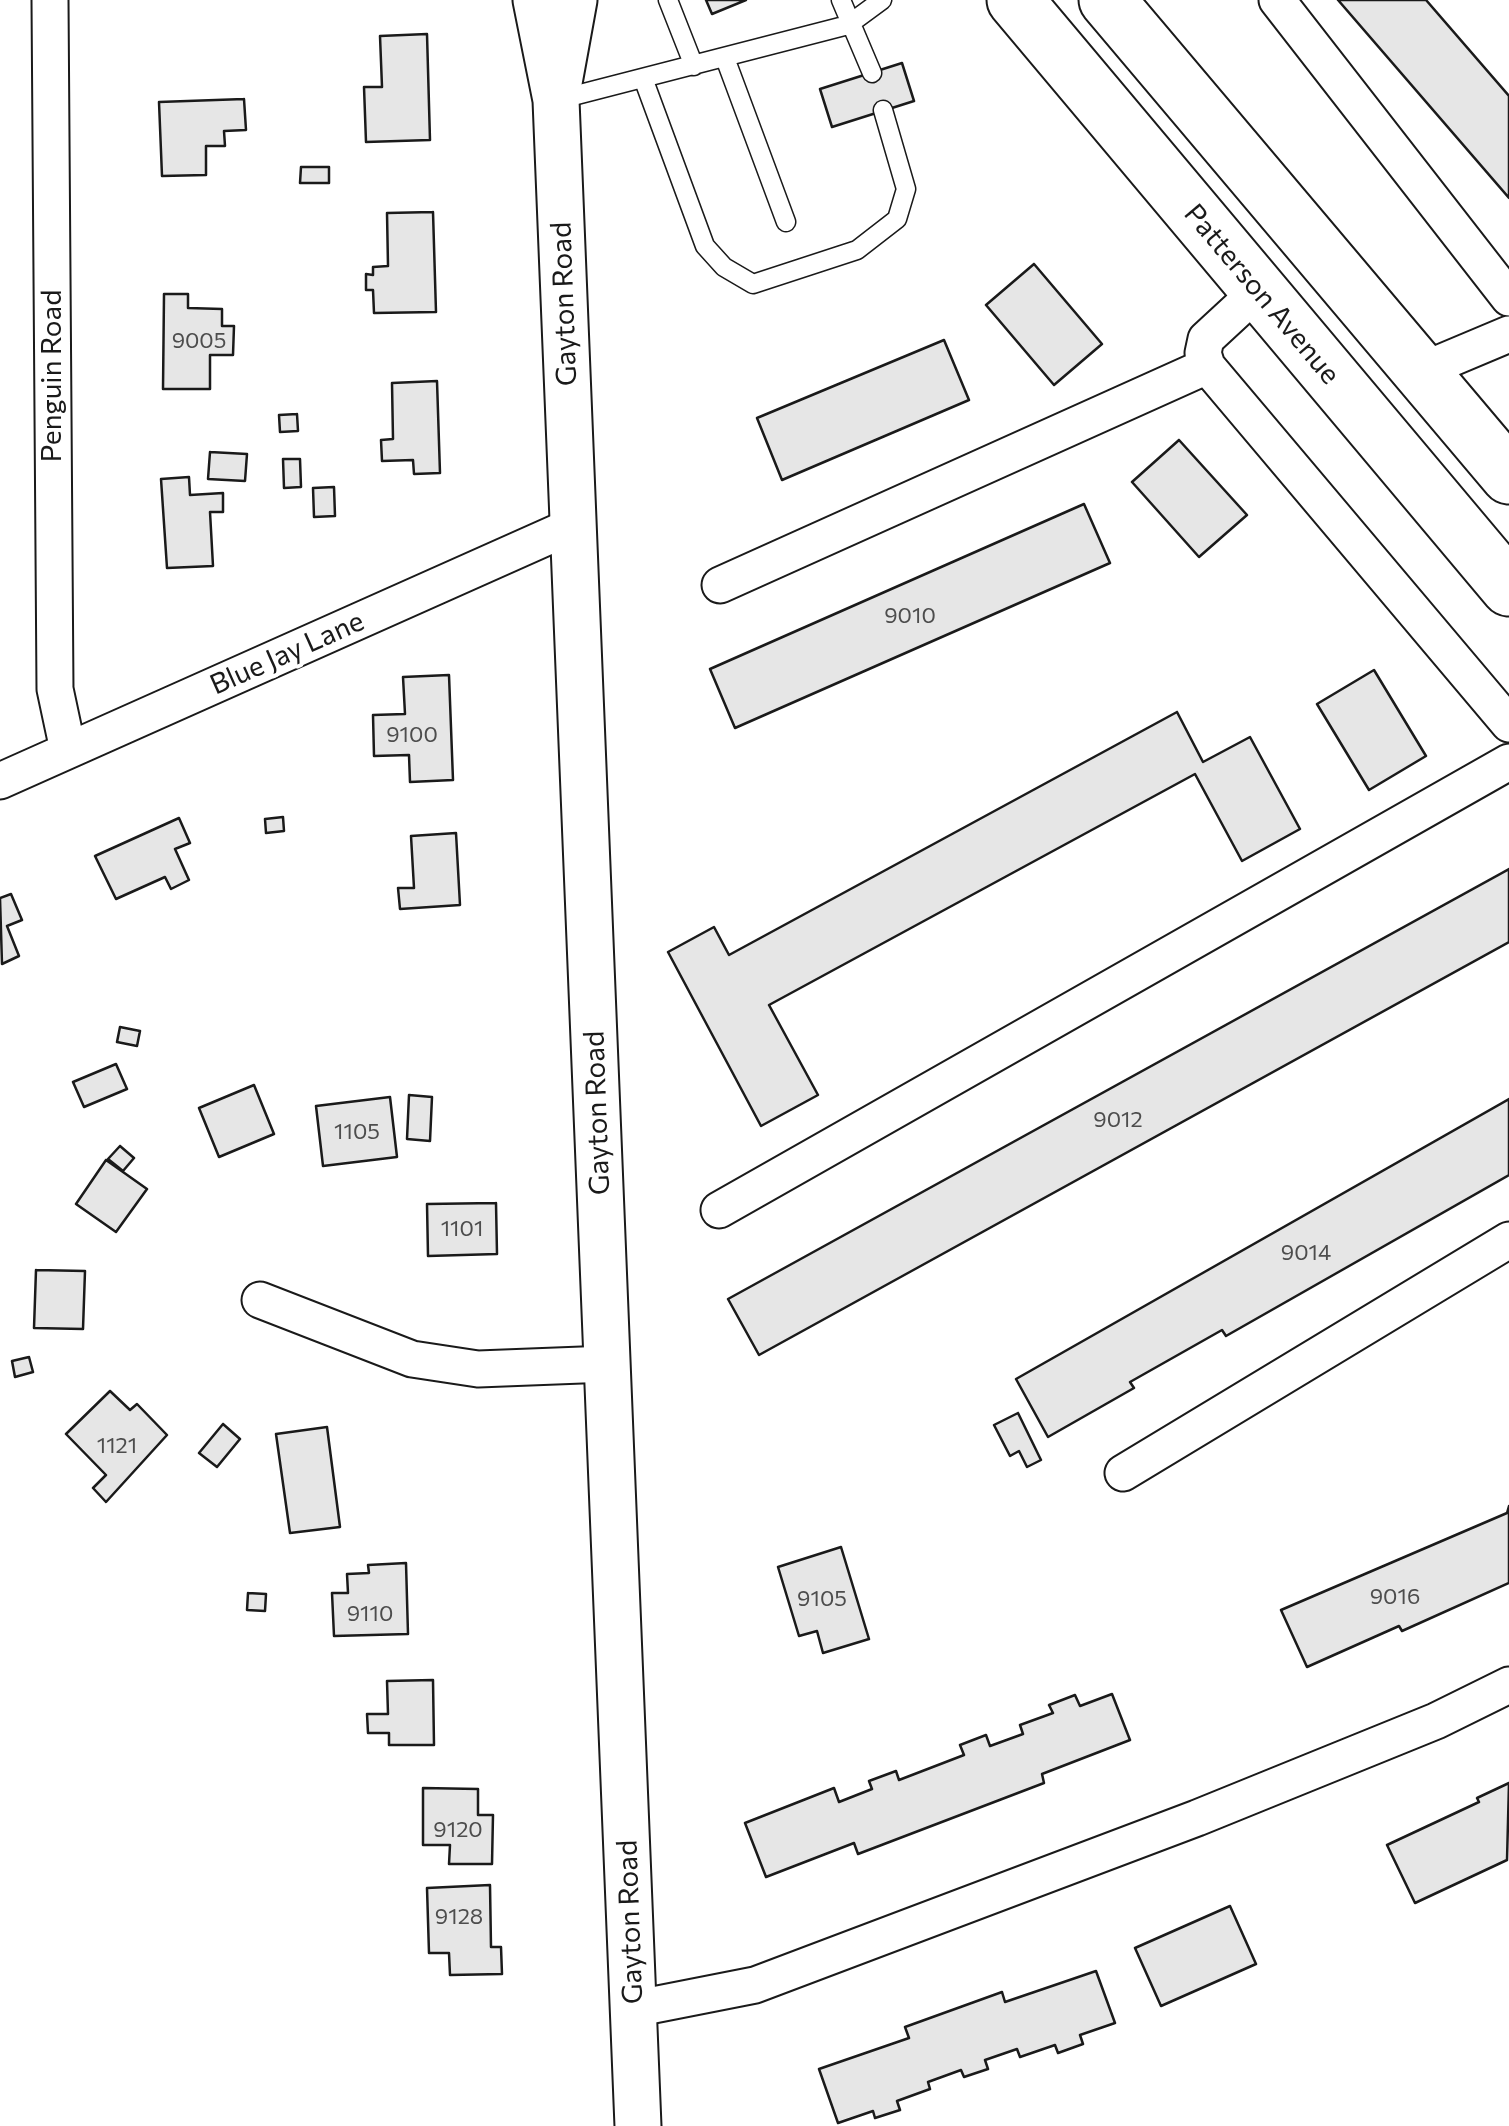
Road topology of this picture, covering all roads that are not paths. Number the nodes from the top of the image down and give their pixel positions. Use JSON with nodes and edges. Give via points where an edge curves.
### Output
{"nodes":[{"id":1,"x":50,"y":0,"type":"edge"},
{"id":2,"x":536,"y":0,"type":"edge"},
{"id":3,"x":574,"y":0,"type":"edge"},
{"id":4,"x":668,"y":0,"type":"edge"},
{"id":5,"x":841,"y":0,"type":"edge"},
{"id":6,"x":882,"y":0,"type":"edge"},
{"id":7,"x":1015,"y":0,"type":"edge"},
{"id":8,"x":1108,"y":0,"type":"edge"},
{"id":9,"x":1277,"y":0,"type":"edge"},
{"id":10,"x":848,"y":25,"type":"junction"},
{"id":11,"x":725,"y":58,"type":"junction"},
{"id":12,"x":694,"y":66,"type":"junction"},
{"id":13,"x":872,"y":72,"type":"dead end"},
{"id":14,"x":643,"y":78,"type":"junction"},
{"id":15,"x":556,"y":100,"type":"junction"},
{"id":16,"x":883,"y":110,"type":"dead end"},
{"id":17,"x":786,"y":222,"type":"dead end"},
{"id":18,"x":1259,"y":290,"type":"junction"},
{"id":19,"x":1509,"y":298,"type":"edge"},
{"id":20,"x":1509,"y":334,"type":"edge"},
{"id":21,"x":1207,"y":366,"type":"junction"},
{"id":22,"x":1421,"y":370,"type":"junction"},
{"id":23,"x":1509,"y":476,"type":"edge"},
{"id":24,"x":574,"y":525,"type":"junction"},
{"id":25,"x":720,"y":585,"type":"dead end"},
{"id":26,"x":1509,"y":588,"type":"edge"},
{"id":27,"x":1509,"y":724,"type":"edge"},
{"id":28,"x":68,"y":750,"type":"junction"},
{"id":29,"x":1509,"y":762,"type":"edge"},
{"id":30,"x":0,"y":781,"type":"edge"},
{"id":31,"x":720,"y":1210,"type":"dead end"},
{"id":32,"x":1509,"y":1240,"type":"edge"},
{"id":33,"x":260,"y":1300,"type":"dead end"},
{"id":34,"x":608,"y":1364,"type":"junction"},
{"id":35,"x":1123,"y":1474,"type":"dead end"},
{"id":36,"x":1509,"y":1684,"type":"edge"},
{"id":37,"x":633,"y":2010,"type":"junction"},
{"id":38,"x":638,"y":2126,"type":"edge"}],
"edges":[{"from":1,"to":28,"type":"street","name":"Penguin Road","via":[[54,689]]},
{"from":2,"to":15,"type":"street","name":"Gayton Road"},
{"from":3,"to":15,"type":"street","name":"Gayton Road"},
{"from":4,"to":12,"type":"lane"},
{"from":5,"to":10,"type":"lane"},
{"from":6,"to":10,"type":"lane"},
{"from":7,"to":18,"type":"main road","name":"Patterson Avenue"},
{"from":8,"to":22,"type":"main road"},
{"from":9,"to":19,"type":"street"},
{"from":10,"to":11,"type":"lane"},
{"from":10,"to":13,"type":"lane"},
{"from":11,"to":12,"type":"lane"},
{"from":11,"to":17,"type":"lane"},
{"from":12,"to":14,"type":"lane"},
{"from":14,"to":15,"type":"lane"},
{"from":14,"to":16,"type":"lane","via":[[705,246],[753,284],[857,250],[897,219],[906,189]]},
{"from":15,"to":24,"type":"street","name":"Gayton Road"},
{"from":18,"to":21,"type":"street","via":[[1206,339]]},
{"from":18,"to":26,"type":"main road","name":"Patterson Avenue"},
{"from":20,"to":22,"type":"street"},
{"from":21,"to":25,"type":"street"},
{"from":21,"to":27,"type":"street"},
{"from":22,"to":23,"type":"main road"},
{"from":24,"to":28,"type":"street","name":"Blue Jay Lane"},
{"from":24,"to":34,"type":"street","name":"Gayton Road"},
{"from":28,"to":30,"type":"street","name":"Blue Jay Lane"},
{"from":29,"to":31,"type":"street"},
{"from":32,"to":35,"type":"street"},
{"from":33,"to":34,"type":"street","via":[[412,1359],[478,1369]]},
{"from":34,"to":37,"type":"street","name":"Gayton Road"},
{"from":36,"to":37,"type":"street","via":[[1216,1811],[774,1978]]},
{"from":37,"to":38,"type":"street","name":"Gayton Road"}]}
